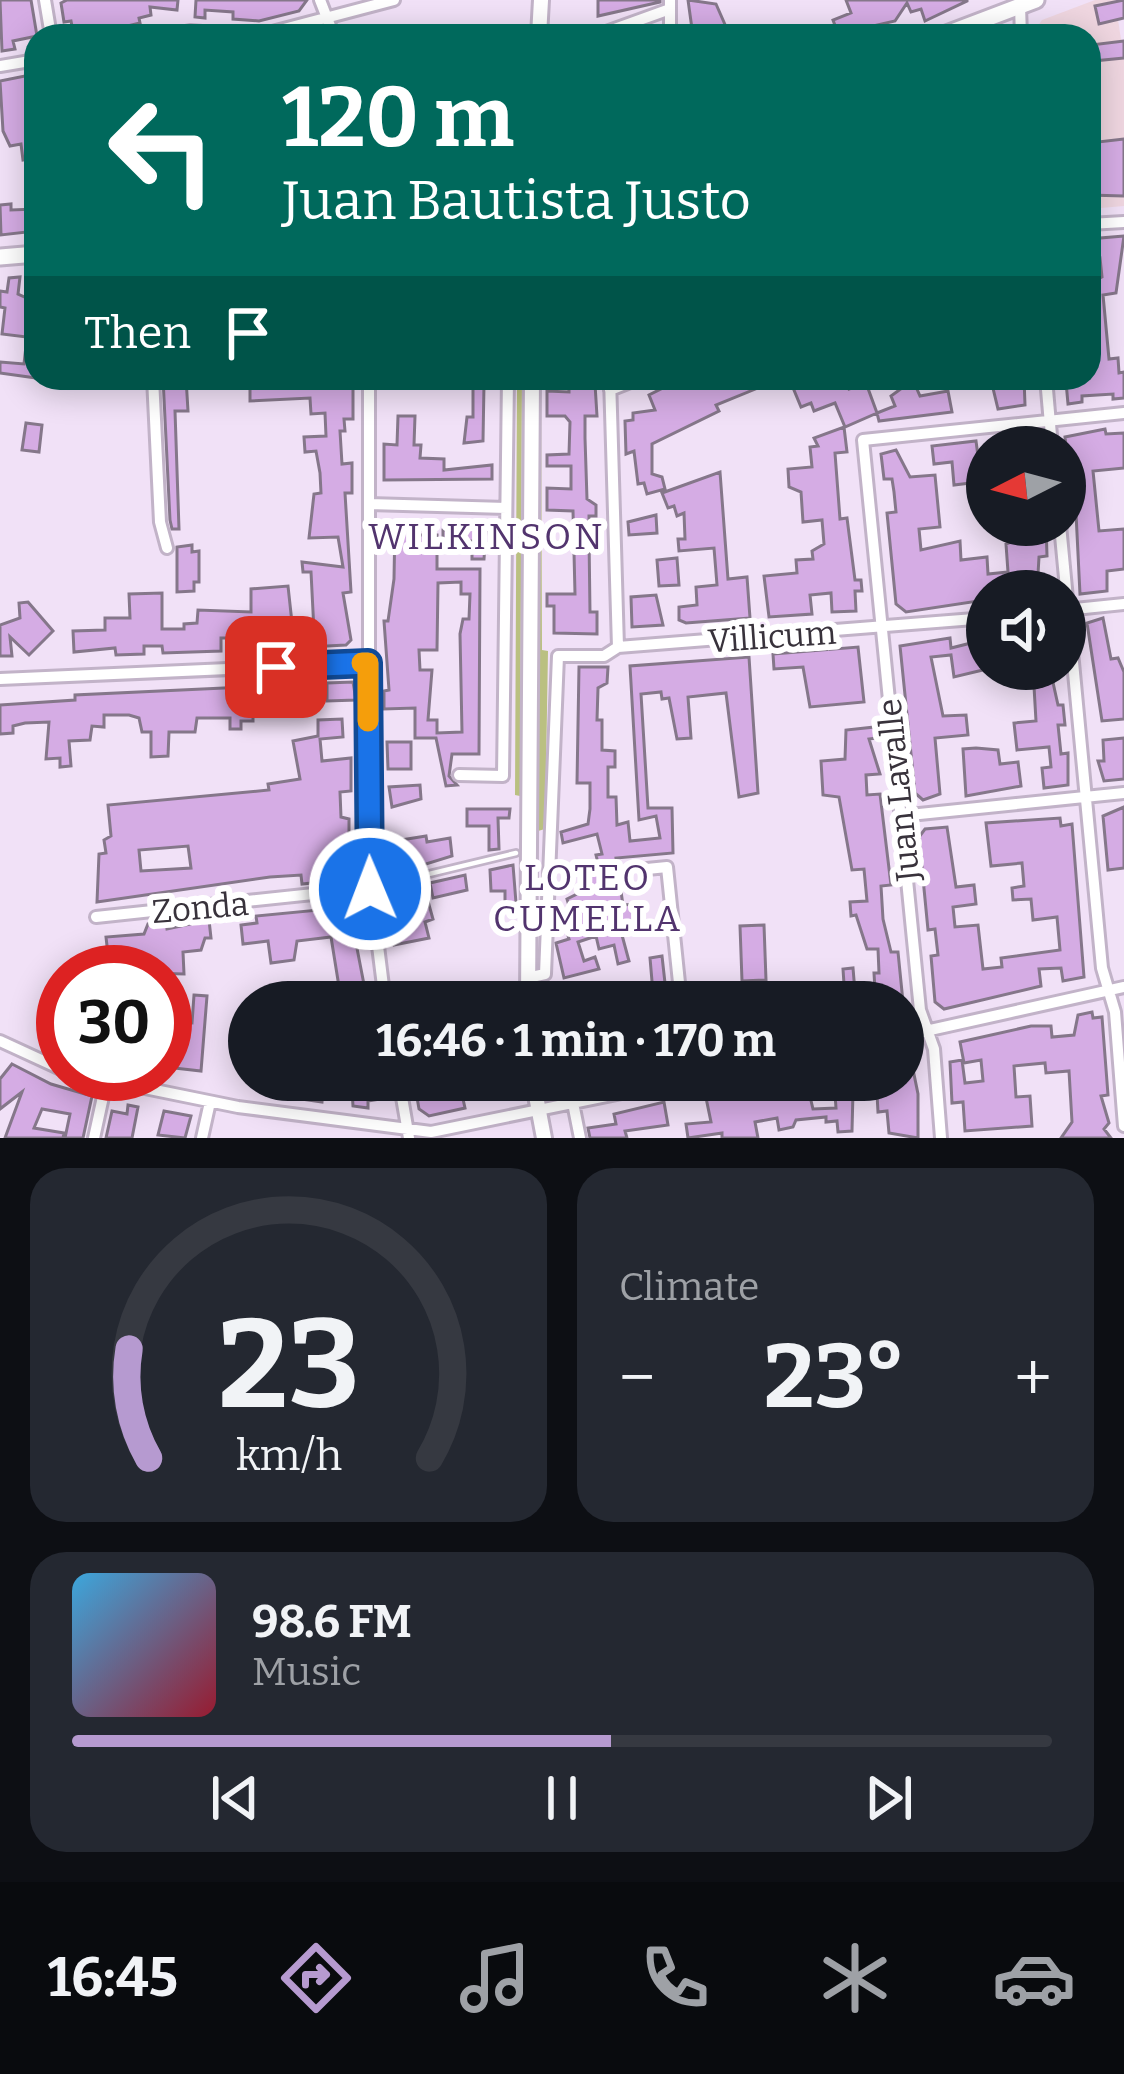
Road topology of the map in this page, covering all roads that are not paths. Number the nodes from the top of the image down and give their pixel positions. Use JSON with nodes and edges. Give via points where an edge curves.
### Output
{"nodes":[{"id":1,"x":320,"y":0,"type":"edge"},
{"id":2,"x":394,"y":0,"type":"edge"},
{"id":3,"x":1028,"y":3,"type":"edge"},
{"id":4,"x":670,"y":4,"type":"edge"},
{"id":5,"x":327,"y":17,"type":"junction"},
{"id":6,"x":300,"y":24,"type":"edge"},
{"id":7,"x":330,"y":24,"type":"edge"},
{"id":8,"x":623,"y":24,"type":"edge"},
{"id":9,"x":973,"y":24,"type":"edge"},
{"id":10,"x":154,"y":390,"type":"edge"},
{"id":11,"x":369,"y":390,"type":"edge"},
{"id":12,"x":508,"y":390,"type":"edge"},
{"id":13,"x":532,"y":390,"type":"edge"},
{"id":14,"x":610,"y":390,"type":"edge"},
{"id":15,"x":1047,"y":390,"type":"edge"},
{"id":16,"x":1124,"y":413,"type":"edge"},
{"id":17,"x":1050,"y":421,"type":"junction"},
{"id":18,"x":1050,"y":426,"type":"edge"},
{"id":19,"x":369,"y":504,"type":"junction"},
{"id":20,"x":506,"y":508,"type":"junction"},
{"id":21,"x":167,"y":548,"type":"dead end"},
{"id":22,"x":1124,"y":604,"type":"edge"},
{"id":23,"x":1086,"y":608,"type":"edge"},
{"id":24,"x":966,"y":620,"type":"edge"},
{"id":25,"x":882,"y":628,"type":"junction"},
{"id":26,"x":618,"y":647,"type":"junction"},
{"id":27,"x":368,"y":663,"type":"junction"},
{"id":28,"x":0,"y":679,"type":"edge"},
{"id":29,"x":1075,"y":690,"type":"edge"},
{"id":30,"x":459,"y":776,"type":"dead end"},
{"id":31,"x":1124,"y":794,"type":"edge"},
{"id":32,"x":1086,"y":797,"type":"junction"},
{"id":33,"x":901,"y":816,"type":"junction"},
{"id":34,"x":516,"y":853,"type":"dead end"},
{"id":35,"x":647,"y":869,"type":"dead end"},
{"id":36,"x":370,"y":889,"type":"junction"},
{"id":37,"x":96,"y":917,"type":"dead end"},
{"id":38,"x":527,"y":978,"type":"junction"},
{"id":39,"x":382,"y":981,"type":"edge"},
{"id":40,"x":527,"y":981,"type":"edge"},
{"id":41,"x":679,"y":981,"type":"edge"},
{"id":42,"x":1124,"y":987,"type":"edge"},
{"id":43,"x":1109,"y":990,"type":"junction"},
{"id":44,"x":928,"y":1031,"type":"junction"},
{"id":45,"x":924,"y":1032,"type":"edge"},
{"id":46,"x":0,"y":1041,"type":"edge"},
{"id":47,"x":36,"y":1058,"type":"edge"},
{"id":48,"x":192,"y":1099,"type":"edge"},
{"id":49,"x":102,"y":1101,"type":"edge"},
{"id":50,"x":402,"y":1101,"type":"edge"},
{"id":51,"x":536,"y":1101,"type":"edge"},
{"id":52,"x":582,"y":1101,"type":"edge"},
{"id":53,"x":210,"y":1102,"type":"junction"},
{"id":54,"x":572,"y":1103,"type":"junction"},
{"id":55,"x":538,"y":1110,"type":"junction"},
{"id":56,"x":1124,"y":1126,"type":"edge"},
{"id":57,"x":408,"y":1134,"type":"edge"},
{"id":58,"x":446,"y":1134,"type":"edge"},
{"id":59,"x":94,"y":1138,"type":"edge"},
{"id":60,"x":202,"y":1138,"type":"edge"},
{"id":61,"x":544,"y":1138,"type":"edge"},
{"id":62,"x":580,"y":1138,"type":"edge"},
{"id":63,"x":941,"y":1138,"type":"edge"}],
"edges":[{"from":1,"to":5,"type":"street"},
{"from":2,"to":5,"type":"street"},
{"from":3,"to":9,"type":"main road"},
{"from":4,"to":8,"type":"street"},
{"from":5,"to":6,"type":"street"},
{"from":5,"to":7,"type":"street"},
{"from":10,"to":21,"type":"street"},
{"from":11,"to":19,"type":"street"},
{"from":12,"to":20,"type":"street"},
{"from":13,"to":38,"type":"street"},
{"from":14,"to":26,"type":"street"},
{"from":15,"to":17,"type":"street"},
{"from":16,"to":17,"type":"street"},
{"from":17,"to":18,"type":"street"},
{"from":17,"to":25,"type":"street","name":"Juan Lavalle","via":[[863,440]]},
{"from":19,"to":20,"type":"street"},
{"from":19,"to":27,"type":"street"},
{"from":20,"to":30,"type":"street","via":[[503,776]]},
{"from":22,"to":23,"type":"street"},
{"from":24,"to":25,"type":"street","name":"Villicum"},
{"from":25,"to":26,"type":"street","name":"Villicum"},
{"from":25,"to":33,"type":"street","name":"Juan Lavalle"},
{"from":26,"to":38,"type":"street","name":"Villicum","via":[[604,656],[558,656],[545,974]]},
{"from":27,"to":28,"type":"street"},
{"from":27,"to":36,"type":"street"},
{"from":29,"to":32,"type":"street"},
{"from":31,"to":32,"type":"street"},
{"from":32,"to":33,"type":"street"},
{"from":32,"to":43,"type":"street"},
{"from":33,"to":44,"type":"street","name":"Juan Lavalle"},
{"from":34,"to":36,"type":"lane","name":"Zonda"},
{"from":35,"to":41,"type":"street","via":[[668,867]]},
{"from":36,"to":37,"type":"street","name":"Zonda"},
{"from":36,"to":39,"type":"street"},
{"from":38,"to":40,"type":"street"},
{"from":42,"to":43,"type":"street"},
{"from":43,"to":44,"type":"street"},
{"from":43,"to":56,"type":"street"},
{"from":44,"to":45,"type":"street"},
{"from":44,"to":63,"type":"street","name":"Juan Lavalle"},
{"from":46,"to":47,"type":"street"},
{"from":48,"to":53,"type":"street"},
{"from":49,"to":59,"type":"street"},
{"from":50,"to":57,"type":"street"},
{"from":51,"to":55,"type":"street"},
{"from":52,"to":54,"type":"street"},
{"from":53,"to":57,"type":"street"},
{"from":53,"to":60,"type":"street"},
{"from":54,"to":55,"type":"street"},
{"from":54,"to":62,"type":"street"},
{"from":55,"to":58,"type":"street"},
{"from":55,"to":61,"type":"street"},
{"from":57,"to":58,"type":"street"}]}
